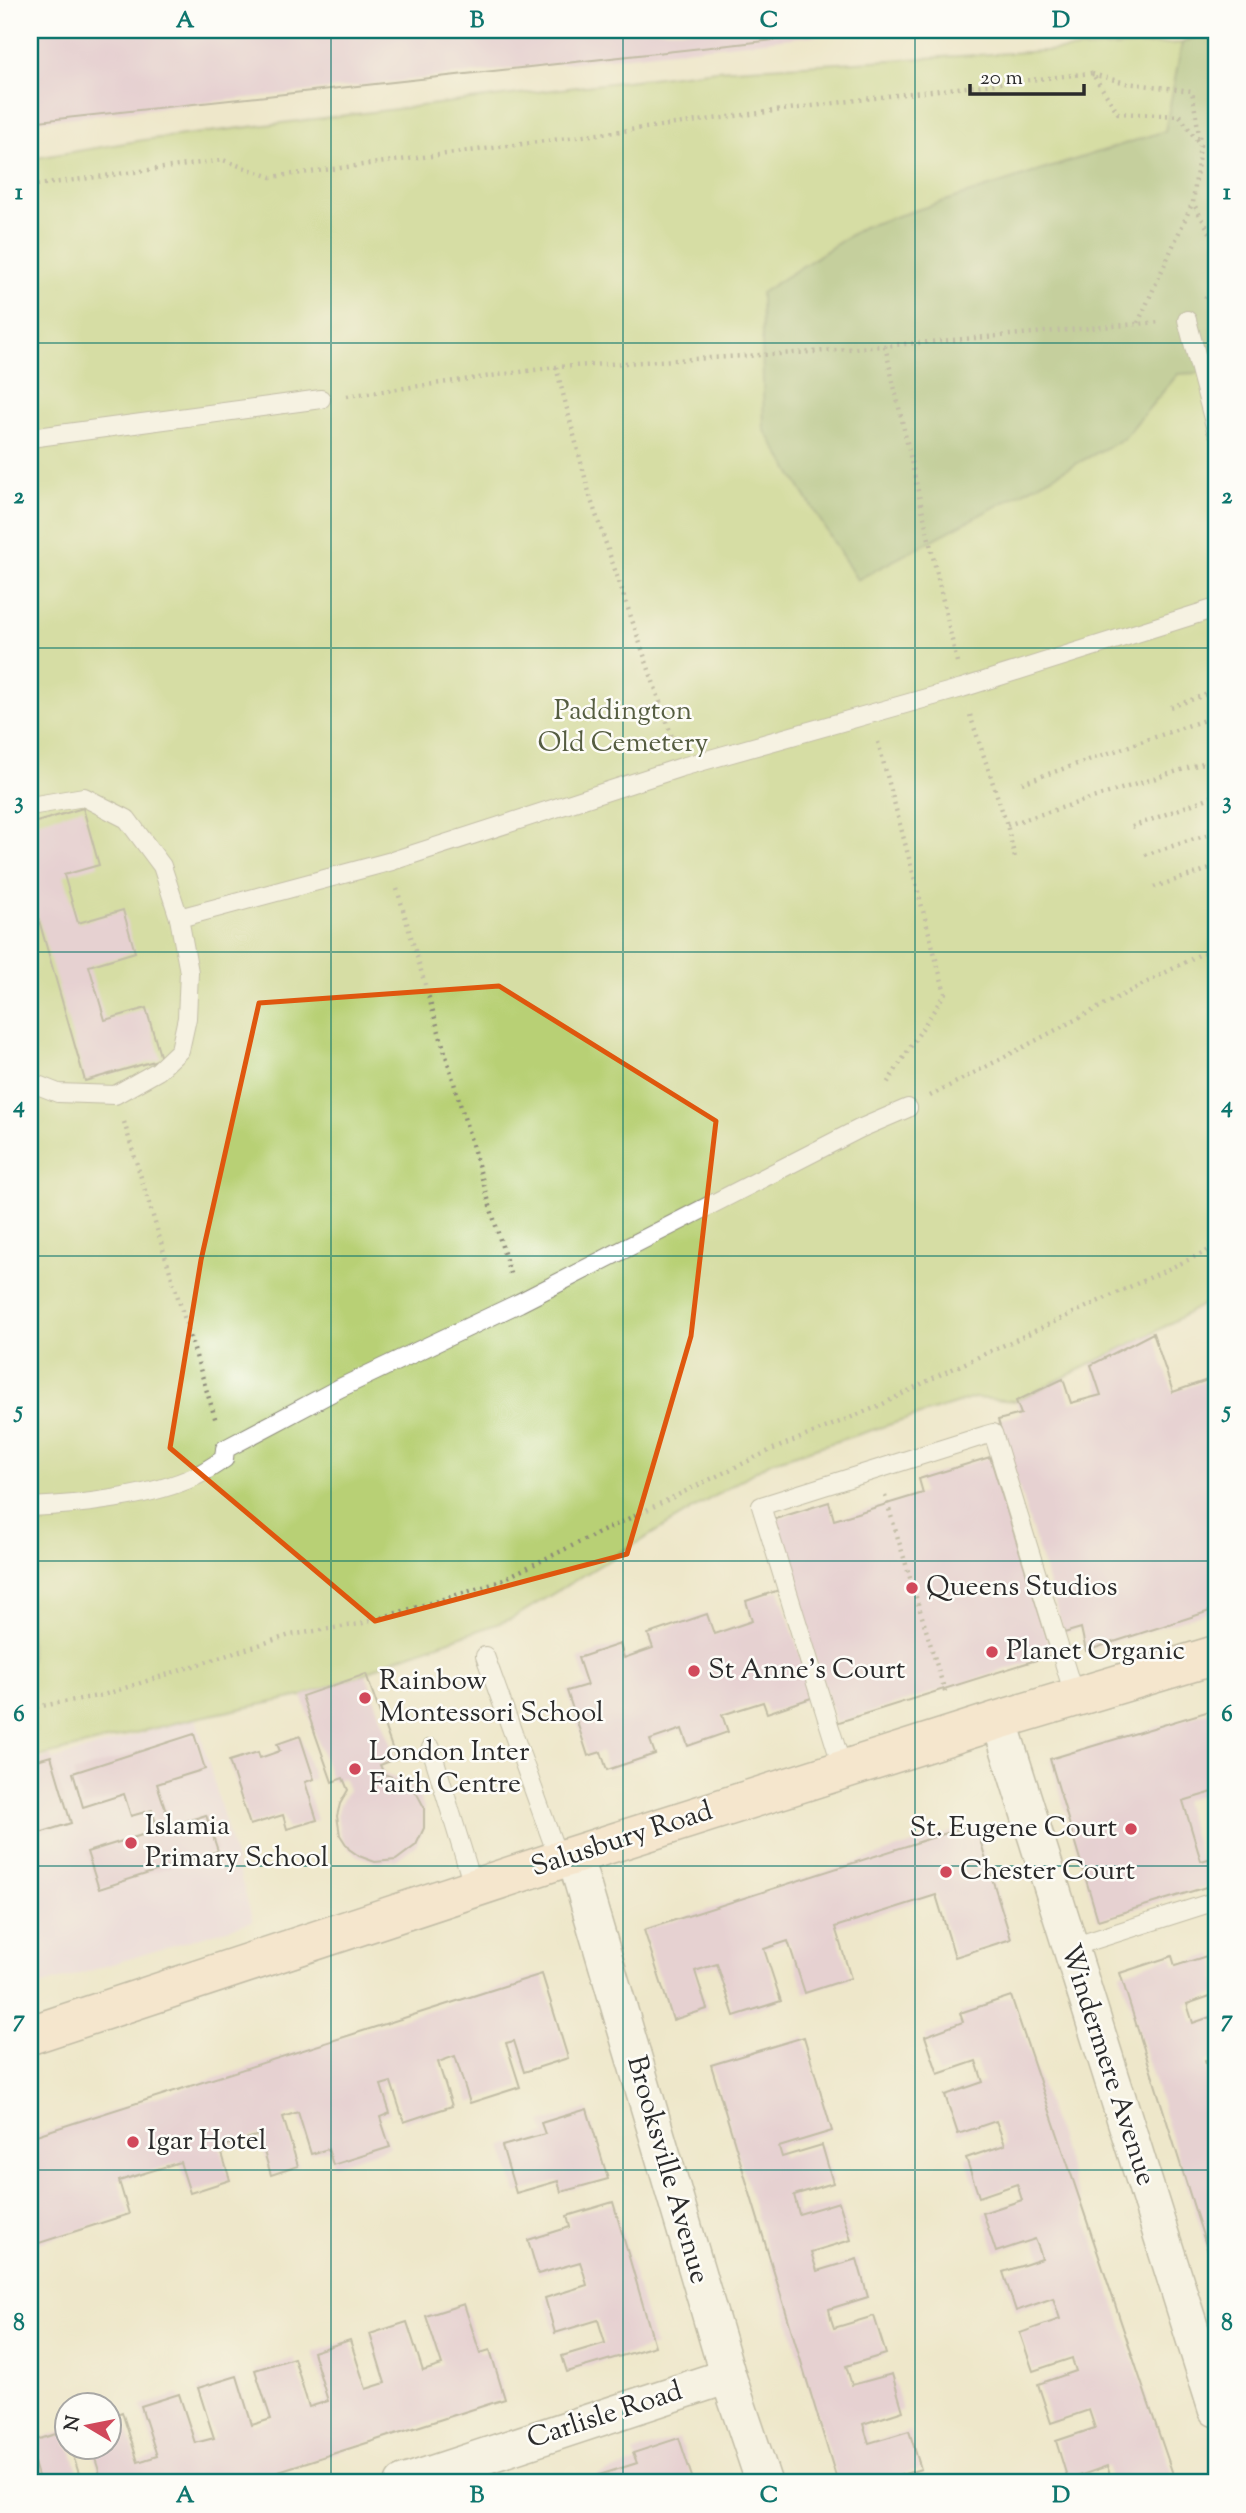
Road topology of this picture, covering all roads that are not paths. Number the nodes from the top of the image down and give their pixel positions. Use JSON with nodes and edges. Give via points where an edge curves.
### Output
{"nodes":[{"id":1,"x":1186,"y":320,"type":"road end"},
{"id":2,"x":321,"y":399,"type":"road end"},
{"id":3,"x":1216,"y":430,"type":"edge"},
{"id":4,"x":30,"y":438,"type":"edge"},
{"id":5,"x":1216,"y":608,"type":"edge"},
{"id":6,"x":30,"y":806,"type":"edge"},
{"id":7,"x":179,"y":918,"type":"junction"},
{"id":8,"x":30,"y":1082,"type":"edge"},
{"id":9,"x":908,"y":1108,"type":"road end"},
{"id":10,"x":30,"y":1507,"type":"edge"},
{"id":11,"x":1216,"y":1655,"type":"edge"},
{"id":12,"x":485,"y":1656,"type":"dead end"},
{"id":13,"x":1075,"y":1698,"type":"junction"},
{"id":14,"x":999,"y":1720,"type":"junction"},
{"id":15,"x":431,"y":1748,"type":"dead end"},
{"id":16,"x":843,"y":1770,"type":"junction"},
{"id":17,"x":567,"y":1857,"type":"junction"},
{"id":18,"x":474,"y":1888,"type":"junction"},
{"id":19,"x":1216,"y":1901,"type":"edge"},
{"id":20,"x":1069,"y":1948,"type":"junction"},
{"id":21,"x":30,"y":2035,"type":"edge"},
{"id":22,"x":727,"y":2376,"type":"junction"},
{"id":23,"x":1216,"y":2409,"type":"edge"},
{"id":24,"x":403,"y":2483,"type":"edge"},
{"id":25,"x":764,"y":2483,"type":"edge"}],
"edges":[{"from":1,"to":3,"type":"lane"},
{"from":2,"to":4,"type":"lane"},
{"from":5,"to":7,"type":"lane","via":[[962,688],[682,767],[392,861]]},
{"from":6,"to":7,"type":"lane","via":[[84,797],[127,819],[162,866]]},
{"from":7,"to":8,"type":"lane","via":[[189,972],[180,1050],[158,1071],[115,1094],[58,1093]]},
{"from":9,"to":10,"type":"lane","via":[[340,1388],[225,1449],[224,1459],[195,1476],[74,1505]]},
{"from":11,"to":13,"type":"street","name":"Salusbury Road"},
{"from":12,"to":17,"type":"lane"},
{"from":13,"to":14,"type":"street","name":"Salusbury Road"},
{"from":13,"to":16,"type":"lane","via":[[993,1433],[876,1469],[761,1506]]},
{"from":14,"to":16,"type":"street","name":"Salusbury Road"},
{"from":14,"to":20,"type":"street","name":"Windermere Avenue"},
{"from":15,"to":18,"type":"lane"},
{"from":16,"to":17,"type":"street","name":"Salusbury Road"},
{"from":17,"to":18,"type":"street","name":"Salusbury Road"},
{"from":17,"to":22,"type":"street","name":"Brooksville Avenue"},
{"from":18,"to":21,"type":"street","name":"Salusbury Road"},
{"from":19,"to":20,"type":"lane"},
{"from":20,"to":23,"type":"street","name":"Windermere Avenue"},
{"from":22,"to":24,"type":"street","name":"Carlisle Road"},
{"from":22,"to":25,"type":"street","name":"Brooksville Avenue"}]}
